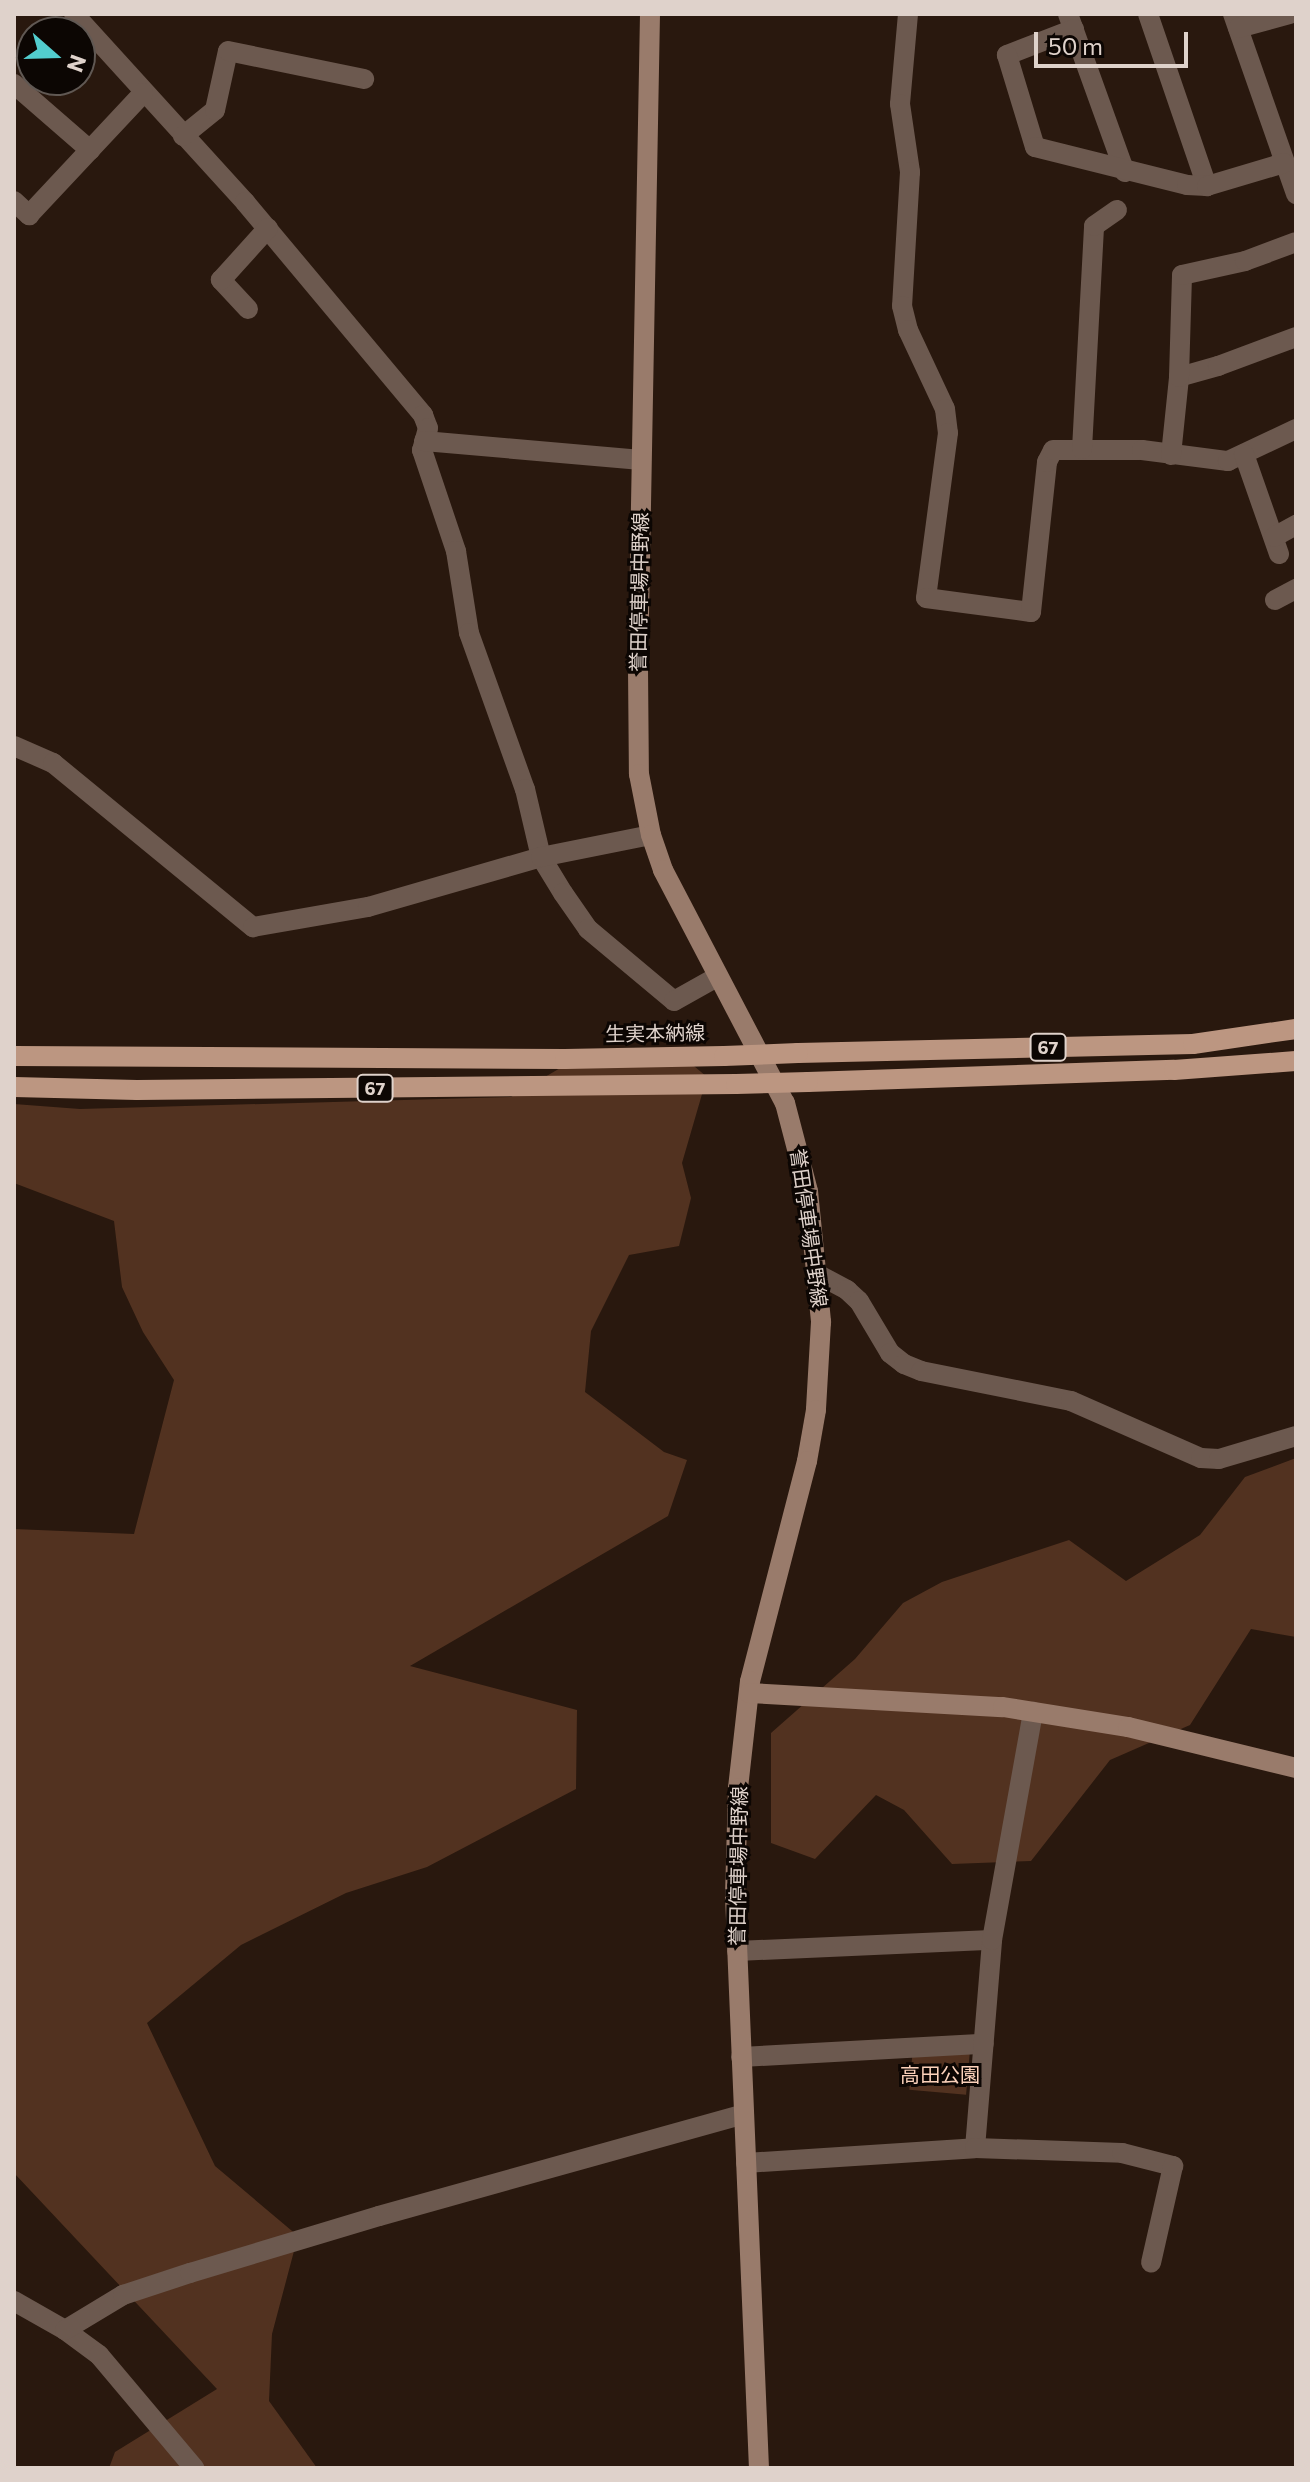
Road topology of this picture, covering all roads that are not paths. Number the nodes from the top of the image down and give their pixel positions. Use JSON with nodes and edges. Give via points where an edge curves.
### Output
{"nodes":[{"id":1,"x":74,"y":14,"type":"edge"},
{"id":2,"x":650,"y":14,"type":"edge"},
{"id":3,"x":908,"y":14,"type":"edge"},
{"id":4,"x":1148,"y":14,"type":"edge"},
{"id":5,"x":1290,"y":14,"type":"edge"},
{"id":6,"x":1236,"y":21,"type":"edge"},
{"id":7,"x":1071,"y":22,"type":"edge"},
{"id":8,"x":364,"y":79,"type":"dead end"},
{"id":9,"x":14,"y":84,"type":"edge"},
{"id":10,"x":143,"y":93,"type":"junction"},
{"id":11,"x":183,"y":136,"type":"junction"},
{"id":12,"x":90,"y":150,"type":"junction"},
{"id":13,"x":1284,"y":163,"type":"junction"},
{"id":14,"x":1125,"y":172,"type":"junction"},
{"id":15,"x":1207,"y":186,"type":"junction"},
{"id":16,"x":1296,"y":194,"type":"edge"},
{"id":17,"x":14,"y":201,"type":"edge"},
{"id":18,"x":1117,"y":210,"type":"dead end"},
{"id":19,"x":268,"y":228,"type":"junction"},
{"id":20,"x":1296,"y":242,"type":"edge"},
{"id":21,"x":248,"y":309,"type":"dead end"},
{"id":22,"x":1296,"y":337,"type":"edge"},
{"id":23,"x":1179,"y":377,"type":"junction"},
{"id":24,"x":1296,"y":429,"type":"edge"},
{"id":25,"x":424,"y":441,"type":"junction"},
{"id":26,"x":1082,"y":449,"type":"junction"},
{"id":27,"x":1244,"y":454,"type":"junction"},
{"id":28,"x":1171,"y":455,"type":"junction"},
{"id":29,"x":641,"y":460,"type":"junction"},
{"id":30,"x":1296,"y":525,"type":"edge"},
{"id":31,"x":1296,"y":589,"type":"edge"},
{"id":32,"x":1275,"y":600,"type":"dead end"},
{"id":33,"x":14,"y":746,"type":"edge"},
{"id":34,"x":651,"y":835,"type":"junction"},
{"id":35,"x":541,"y":857,"type":"junction"},
{"id":36,"x":717,"y":977,"type":"junction"},
{"id":37,"x":1296,"y":1029,"type":"edge"},
{"id":38,"x":14,"y":1056,"type":"edge"},
{"id":39,"x":1296,"y":1061,"type":"edge"},
{"id":40,"x":14,"y":1087,"type":"edge"},
{"id":41,"x":819,"y":1275,"type":"junction"},
{"id":42,"x":1296,"y":1436,"type":"edge"},
{"id":43,"x":749,"y":1693,"type":"junction"},
{"id":44,"x":1033,"y":1712,"type":"junction"},
{"id":45,"x":1296,"y":1768,"type":"edge"},
{"id":46,"x":992,"y":1940,"type":"junction"},
{"id":47,"x":737,"y":1951,"type":"junction"},
{"id":48,"x":984,"y":2044,"type":"junction"},
{"id":49,"x":741,"y":2057,"type":"junction"},
{"id":50,"x":744,"y":2114,"type":"junction"},
{"id":51,"x":975,"y":2148,"type":"junction"},
{"id":52,"x":746,"y":2163,"type":"junction"},
{"id":53,"x":1151,"y":2263,"type":"dead end"},
{"id":54,"x":14,"y":2301,"type":"edge"},
{"id":55,"x":65,"y":2330,"type":"junction"},
{"id":56,"x":194,"y":2468,"type":"edge"},
{"id":57,"x":759,"y":2468,"type":"edge"}],
"edges":[{"from":1,"to":10,"type":"street"},
{"from":2,"to":29,"type":"main road","name":"誉田停車場中野線"},
{"from":3,"to":26,"type":"street","via":[[900,104],[910,172],[902,306],[945,409],[948,433],[926,598],[1031,612],[1047,462],[1053,450]]},
{"from":4,"to":15,"type":"street"},
{"from":5,"to":6,"type":"street"},
{"from":6,"to":13,"type":"street"},
{"from":7,"to":14,"type":"street"},
{"from":7,"to":14,"type":"street","via":[[1007,55],[1035,147]]},
{"from":8,"to":11,"type":"street","via":[[228,51],[215,110]]},
{"from":9,"to":12,"type":"street"},
{"from":10,"to":11,"type":"street"},
{"from":10,"to":12,"type":"street"},
{"from":11,"to":19,"type":"street"},
{"from":12,"to":17,"type":"street","via":[[29,215]]},
{"from":13,"to":15,"type":"street"},
{"from":13,"to":16,"type":"street"},
{"from":14,"to":15,"type":"street"},
{"from":18,"to":26,"type":"street","via":[[1094,226]]},
{"from":19,"to":21,"type":"street","via":[[221,280]]},
{"from":19,"to":25,"type":"street","via":[[423,415],[428,428]]},
{"from":20,"to":23,"type":"street","via":[[1245,261],[1182,275]]},
{"from":22,"to":23,"type":"street"},
{"from":23,"to":28,"type":"street"},
{"from":24,"to":27,"type":"street"},
{"from":25,"to":29,"type":"street"},
{"from":25,"to":35,"type":"street","via":[[422,450],[456,551],[469,633],[525,789]]},
{"from":26,"to":28,"type":"street"},
{"from":27,"to":28,"type":"street","via":[[1228,461]]},
{"from":27,"to":30,"type":"street","via":[[1276,545]]},
{"from":29,"to":34,"type":"main road","name":"誉田停車場中野線","via":[[639,774]]},
{"from":31,"to":32,"type":"street"},
{"from":33,"to":35,"type":"street","via":[[53,763],[253,927],[368,907]]},
{"from":34,"to":35,"type":"street"},
{"from":34,"to":36,"type":"main road","name":"誉田停車場中野線"},
{"from":35,"to":36,"type":"street","via":[[588,929],[674,1001]]},
{"from":36,"to":41,"type":"main road","name":"誉田停車場中野線","via":[[785,1103],[808,1191]]},
{"from":37,"to":38,"type":"main road","name":"生実本納線","number":"67","bridge":true,"via":[[1193,1044],[724,1056]]},
{"from":39,"to":40,"type":"main road","number":"67","bridge":true,"via":[[736,1084]]},
{"from":41,"to":42,"type":"street","via":[[859,1301],[890,1353],[921,1371],[1071,1401],[1201,1458],[1219,1459]]},
{"from":41,"to":43,"type":"main road","name":"誉田停車場中野線","via":[[816,1410]]},
{"from":43,"to":44,"type":"main road"},
{"from":43,"to":47,"type":"main road","name":"誉田停車場中野線","via":[[738,1788]]},
{"from":44,"to":45,"type":"main road","via":[[1128,1727]]},
{"from":44,"to":46,"type":"street"},
{"from":46,"to":47,"type":"street"},
{"from":46,"to":48,"type":"street"},
{"from":47,"to":49,"type":"main road","name":"誉田停車場中野線"},
{"from":48,"to":49,"type":"street"},
{"from":48,"to":51,"type":"street"},
{"from":49,"to":50,"type":"main road","name":"誉田停車場中野線"},
{"from":50,"to":52,"type":"main road","name":"誉田停車場中野線"},
{"from":50,"to":55,"type":"street","via":[[190,2273],[123,2295]]},
{"from":51,"to":52,"type":"street"},
{"from":51,"to":53,"type":"street","via":[[1122,2153],[1173,2166]]},
{"from":52,"to":57,"type":"main road","name":"誉田停車場中野線"},
{"from":54,"to":55,"type":"street"},
{"from":55,"to":56,"type":"street","via":[[99,2355]]}]}
